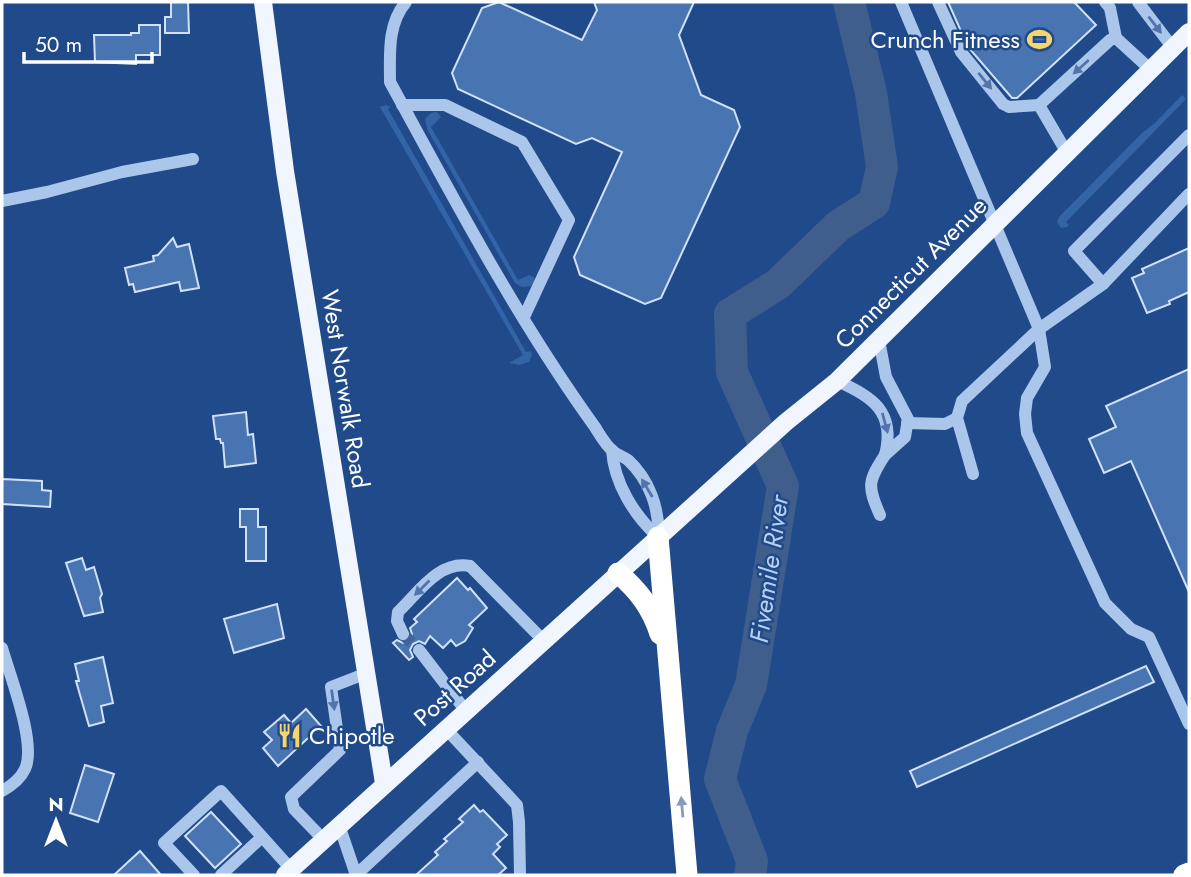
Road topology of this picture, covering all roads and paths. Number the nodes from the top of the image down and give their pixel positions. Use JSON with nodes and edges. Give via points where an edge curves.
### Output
{"nodes":[{"id":1,"x":263,"y":2,"type":"edge"},
{"id":2,"x":406,"y":2,"type":"edge"},
{"id":3,"x":901,"y":2,"type":"edge"},
{"id":4,"x":938,"y":2,"type":"edge"},
{"id":5,"x":1105,"y":2,"type":"edge"},
{"id":6,"x":1138,"y":2,"type":"edge"},
{"id":7,"x":1189,"y":32,"type":"edge"},
{"id":8,"x":1116,"y":38,"type":"junction"},
{"id":9,"x":1173,"y":48,"type":"junction"},
{"id":10,"x":1151,"y":69,"type":"junction"},
{"id":11,"x":402,"y":105,"type":"junction"},
{"id":12,"x":1039,"y":105,"type":"junction"},
{"id":13,"x":1189,"y":135,"type":"edge"},
{"id":14,"x":1067,"y":153,"type":"junction"},
{"id":15,"x":193,"y":159,"type":"dead end"},
{"id":16,"x":1189,"y":194,"type":"edge"},
{"id":17,"x":2,"y":201,"type":"edge"},
{"id":18,"x":996,"y":223,"type":"junction"},
{"id":19,"x":1104,"y":284,"type":"junction"},
{"id":20,"x":524,"y":317,"type":"junction"},
{"id":21,"x":1039,"y":329,"type":"junction"},
{"id":22,"x":879,"y":340,"type":"junction"},
{"id":23,"x":837,"y":381,"type":"junction"},
{"id":24,"x":957,"y":418,"type":"junction"},
{"id":25,"x":907,"y":423,"type":"junction"},
{"id":26,"x":612,"y":450,"type":"junction"},
{"id":27,"x":884,"y":455,"type":"junction"},
{"id":28,"x":973,"y":474,"type":"dead end"},
{"id":29,"x":880,"y":515,"type":"dead end"},
{"id":30,"x":658,"y":537,"type":"junction"},
{"id":31,"x":618,"y":573,"type":"junction"},
{"id":32,"x":403,"y":634,"type":"dead end"},
{"id":33,"x":544,"y":641,"type":"junction"},
{"id":34,"x":2,"y":648,"type":"edge"},
{"id":35,"x":419,"y":650,"type":"tunnel mouth"},
{"id":36,"x":367,"y":673,"type":"junction"},
{"id":37,"x":671,"y":684,"type":"junction"},
{"id":38,"x":466,"y":711,"type":"junction"},
{"id":39,"x":1189,"y":724,"type":"edge"},
{"id":40,"x":446,"y":729,"type":"junction"},
{"id":41,"x":478,"y":762,"type":"junction"},
{"id":42,"x":384,"y":783,"type":"junction"},
{"id":43,"x":2,"y":791,"type":"edge"},
{"id":44,"x":339,"y":825,"type":"junction"},
{"id":45,"x":262,"y":837,"type":"junction"},
{"id":46,"x":323,"y":839,"type":"junction"},
{"id":47,"x":288,"y":872,"type":"edge"},
{"id":48,"x":1189,"y":873,"type":"edge"},
{"id":49,"x":194,"y":875,"type":"edge"},
{"id":50,"x":221,"y":875,"type":"edge"},
{"id":51,"x":520,"y":875,"type":"edge"},
{"id":52,"x":687,"y":875,"type":"edge"},
{"id":53,"x":1184,"y":875,"type":"edge"}],
"edges":[{"from":1,"to":36,"type":"main road","name":"West Norwalk Road","via":[[285,171]]},
{"from":2,"to":11,"type":"street","via":[[394,21],[390,50],[390,82]]},
{"from":3,"to":18,"type":"street"},
{"from":4,"to":12,"type":"street","one_way":true,"via":[[961,52],[1003,104]]},
{"from":5,"to":8,"type":"street"},
{"from":6,"to":9,"type":"street","one_way":true},
{"from":7,"to":9,"type":"main road","name":"Connecticut Avenue"},
{"from":8,"to":10,"type":"street"},
{"from":8,"to":12,"type":"street","one_way":true},
{"from":9,"to":10,"type":"main road","name":"Connecticut Avenue"},
{"from":10,"to":14,"type":"main road","name":"Connecticut Avenue"},
{"from":11,"to":20,"type":"street"},
{"from":11,"to":20,"type":"street","via":[[445,105],[522,142],[569,220]]},
{"from":12,"to":14,"type":"street"},
{"from":13,"to":19,"type":"street","via":[[1074,251]]},
{"from":14,"to":18,"type":"main road","name":"Connecticut Avenue"},
{"from":15,"to":17,"type":"street"},
{"from":16,"to":19,"type":"street"},
{"from":18,"to":21,"type":"street"},
{"from":18,"to":22,"type":"main road","name":"Connecticut Avenue"},
{"from":19,"to":21,"type":"street"},
{"from":20,"to":26,"type":"street","via":[[568,390]]},
{"from":21,"to":24,"type":"street","via":[[962,401]]},
{"from":21,"to":39,"type":"street","via":[[1045,367],[1027,398],[1027,433],[1105,603],[1131,629],[1149,638]]},
{"from":22,"to":23,"type":"main road","name":"Connecticut Avenue"},
{"from":22,"to":25,"type":"street","via":[[886,377]]},
{"from":23,"to":27,"type":"street","one_way":true,"via":[[865,393],[882,411],[889,438]]},
{"from":23,"to":30,"type":"main road","name":"Connecticut Avenue"},
{"from":24,"to":25,"type":"street","via":[[945,424]]},
{"from":24,"to":28,"type":"street"},
{"from":25,"to":27,"type":"street","via":[[905,437]]},
{"from":26,"to":30,"type":"street","via":[[619,483]]},
{"from":30,"to":26,"type":"street","one_way":true,"via":[[655,501],[627,460]]},
{"from":27,"to":29,"type":"street","via":[[872,475],[872,497]]},
{"from":30,"to":31,"type":"main road","name":"Post Road"},
{"from":30,"to":37,"type":"highway"},
{"from":31,"to":33,"type":"main road","name":"Post Road"},
{"from":31,"to":37,"type":"highway","via":[[642,596],[654,618]]},
{"from":33,"to":32,"type":"street","one_way":true,"via":[[470,566],[458,563],[444,568],[398,612]]},
{"from":33,"to":38,"type":"main road","name":"Post Road"},
{"from":34,"to":43,"type":"street","via":[[29,750],[20,777]]},
{"from":35,"to":38,"type":"street"},
{"from":36,"to":42,"type":"main road","name":"West Norwalk Road"},
{"from":36,"to":46,"type":"street","one_way":true,"via":[[331,687],[340,750],[291,797],[294,809]]},
{"from":52,"to":37,"type":"highway","one_way":true},
{"from":38,"to":40,"type":"main road","name":"Post Road"},
{"from":40,"to":41,"type":"street"},
{"from":40,"to":42,"type":"main road","name":"Post Road"},
{"from":41,"to":44,"type":"street","via":[[356,875]]},
{"from":41,"to":51,"type":"street","via":[[517,805]]},
{"from":42,"to":44,"type":"main road","name":"Post Road"},
{"from":44,"to":46,"type":"main road","name":"Post Road"},
{"from":45,"to":47,"type":"street"},
{"from":45,"to":49,"type":"street","via":[[220,791],[164,843]]},
{"from":45,"to":50,"type":"street"},
{"from":46,"to":47,"type":"main road","name":"Post Road"},
{"from":48,"to":53,"type":"highway"}]}
